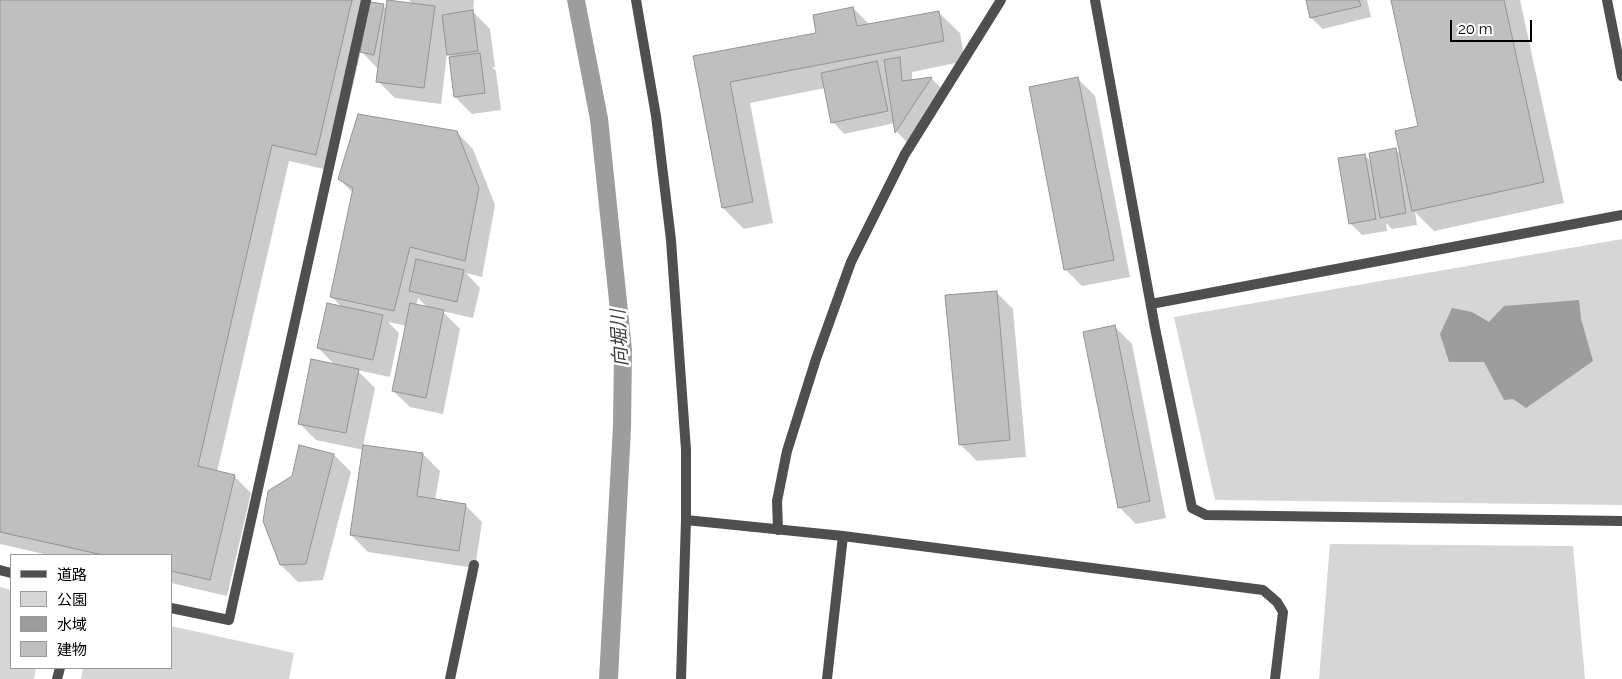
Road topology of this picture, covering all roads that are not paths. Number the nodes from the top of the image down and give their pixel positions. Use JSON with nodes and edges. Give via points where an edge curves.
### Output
{"nodes":[{"id":1,"x":366,"y":0,"type":"edge"},
{"id":2,"x":636,"y":0,"type":"edge"},
{"id":3,"x":1001,"y":0,"type":"edge"},
{"id":4,"x":1095,"y":0,"type":"edge"},
{"id":5,"x":1607,"y":0,"type":"edge"},
{"id":6,"x":1622,"y":76,"type":"edge"},
{"id":7,"x":1622,"y":215,"type":"edge"},
{"id":8,"x":1151,"y":304,"type":"junction"},
{"id":9,"x":686,"y":520,"type":"junction"},
{"id":10,"x":1622,"y":521,"type":"edge"},
{"id":11,"x":778,"y":530,"type":"junction"},
{"id":12,"x":843,"y":536,"type":"junction"},
{"id":13,"x":474,"y":565,"type":"dead end"},
{"id":14,"x":172,"y":608,"type":"edge"},
{"id":15,"x":450,"y":679,"type":"edge"},
{"id":16,"x":681,"y":679,"type":"edge"},
{"id":17,"x":827,"y":679,"type":"edge"},
{"id":18,"x":1275,"y":679,"type":"edge"}],
"edges":[{"from":1,"to":14,"type":"street","via":[[230,620]]},
{"from":2,"to":9,"type":"street","via":[[656,116],[671,240],[686,450]]},
{"from":3,"to":11,"type":"street","via":[[906,154],[852,262],[787,451],[777,501]]},
{"from":4,"to":8,"type":"street"},
{"from":5,"to":6,"type":"street"},
{"from":7,"to":8,"type":"street"},
{"from":8,"to":10,"type":"street","via":[[1192,508],[1206,515]]},
{"from":9,"to":11,"type":"street"},
{"from":9,"to":16,"type":"street"},
{"from":11,"to":12,"type":"street"},
{"from":12,"to":17,"type":"street"},
{"from":12,"to":18,"type":"street","via":[[1264,590],[1283,612]]},
{"from":13,"to":15,"type":"street"}]}
